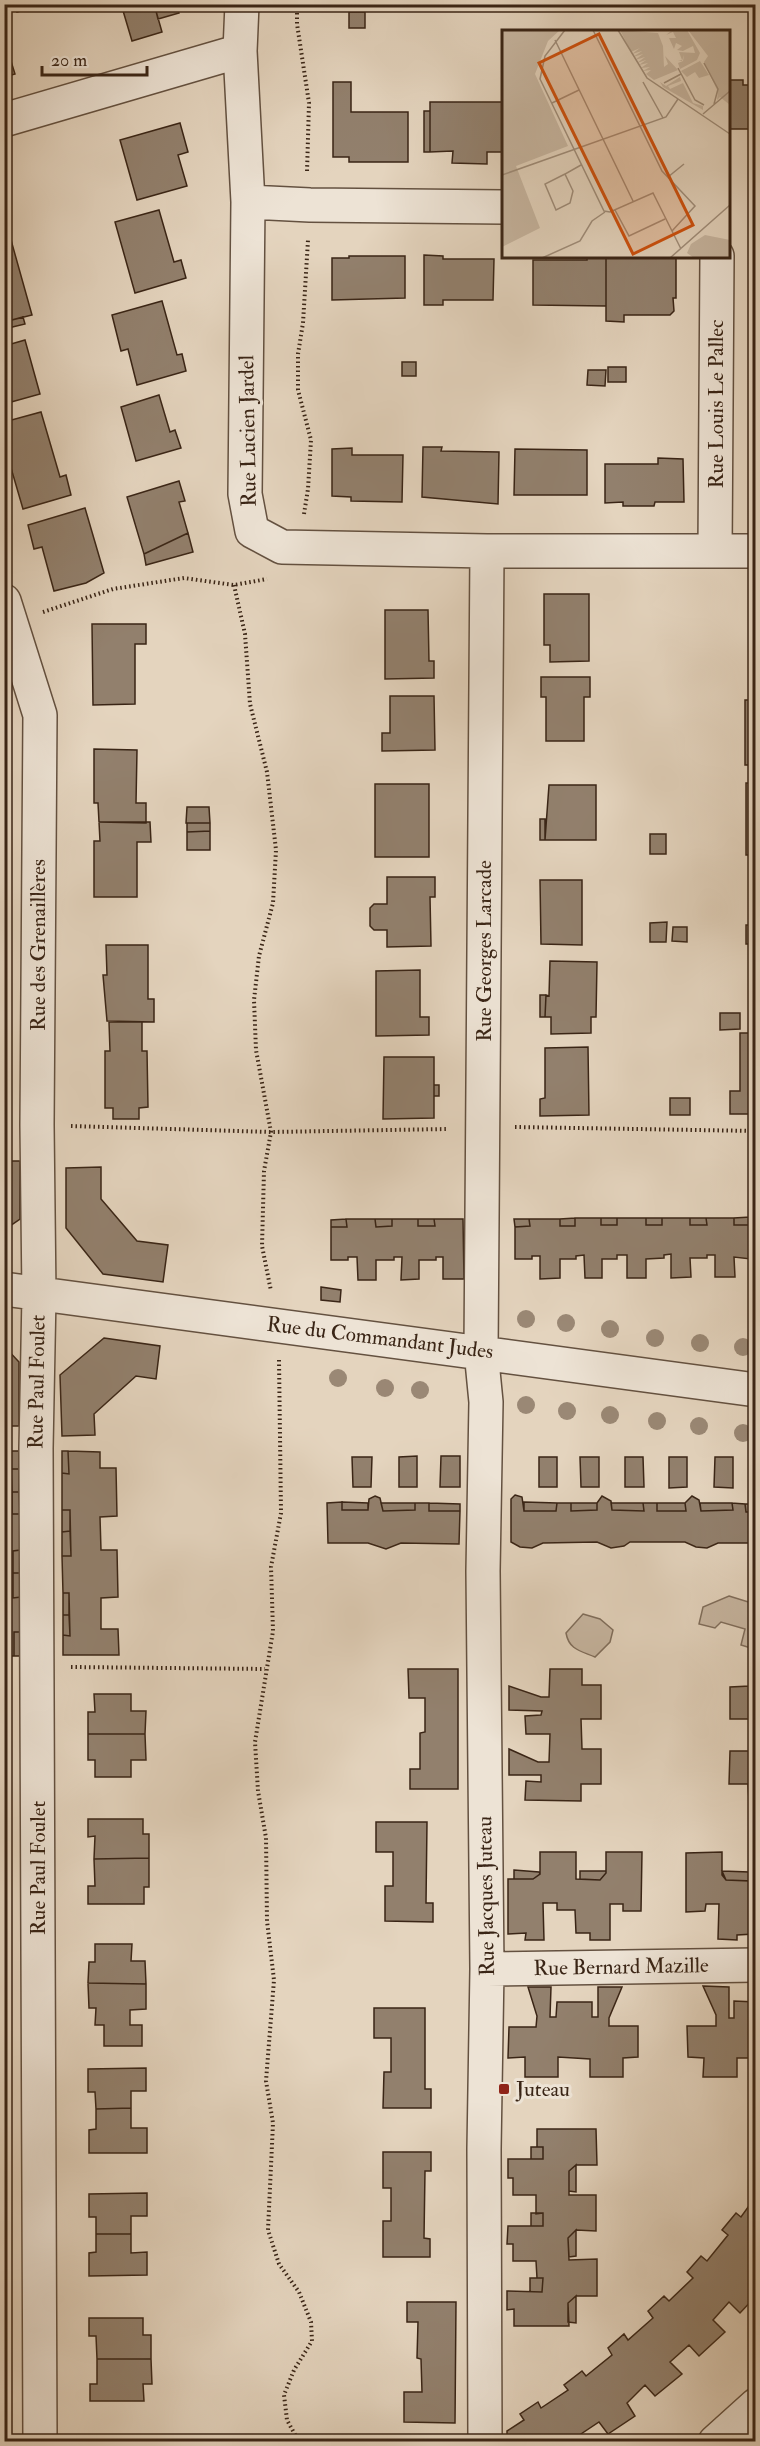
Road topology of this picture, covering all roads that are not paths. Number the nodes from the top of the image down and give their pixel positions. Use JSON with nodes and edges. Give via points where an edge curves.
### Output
{"nodes":[{"id":1,"x":242,"y":4,"type":"edge"},
{"id":2,"x":240,"y":51,"type":"junction"},
{"id":3,"x":4,"y":120,"type":"edge"},
{"id":4,"x":248,"y":202,"type":"junction"},
{"id":5,"x":502,"y":207,"type":"edge"},
{"id":6,"x":717,"y":258,"type":"edge"},
{"id":7,"x":487,"y":551,"type":"junction"},
{"id":8,"x":715,"y":551,"type":"junction"},
{"id":9,"x":756,"y":551,"type":"edge"},
{"id":10,"x":6,"y":614,"type":"edge"},
{"id":11,"x":4,"y":1289,"type":"edge"},
{"id":12,"x":39,"y":1295,"type":"junction"},
{"id":13,"x":481,"y":1351,"type":"junction"},
{"id":14,"x":756,"y":1389,"type":"edge"},
{"id":15,"x":756,"y":1965,"type":"edge"},
{"id":16,"x":487,"y":1969,"type":"junction"},
{"id":17,"x":756,"y":2405,"type":"edge"},
{"id":18,"x":40,"y":2442,"type":"edge"},
{"id":19,"x":484,"y":2442,"type":"edge"},
{"id":20,"x":715,"y":2442,"type":"edge"}],
"edges":[{"from":1,"to":2,"type":"street","name":"Rue Lucien Jardel"},
{"from":2,"to":3,"type":"street"},
{"from":2,"to":4,"type":"street","name":"Rue Lucien Jardel"},
{"from":4,"to":5,"type":"street"},
{"from":4,"to":7,"type":"street","name":"Rue Lucien Jardel","via":[[245,494],[252,531],[282,547]]},
{"from":6,"to":8,"type":"street","name":"Rue Louis Le Pallec"},
{"from":7,"to":8,"type":"street","name":"Rue Lucien Jardel"},
{"from":7,"to":13,"type":"street","name":"Rue Georges Larcade"},
{"from":8,"to":9,"type":"street","name":"Rue Lucien Jardel"},
{"from":10,"to":12,"type":"street","name":"Rue des Grenaillères","via":[[40,715]]},
{"from":11,"to":12,"type":"street","name":"Rue du Commandant Judes"},
{"from":12,"to":13,"type":"street","name":"Rue du Commandant Judes"},
{"from":12,"to":18,"type":"street","name":"Rue Paul Foulet","via":[[36,1448]]},
{"from":13,"to":14,"type":"street","name":"Rue du Commandant Judes"},
{"from":13,"to":16,"type":"street","name":"Rue Jacques Juteau","via":[[486,1402],[483,1571]]},
{"from":15,"to":16,"type":"street","name":"Rue Bernard Mazille"},
{"from":16,"to":19,"type":"street","name":"Rue Jacques Juteau"},
{"from":17,"to":20,"type":"street"}]}
